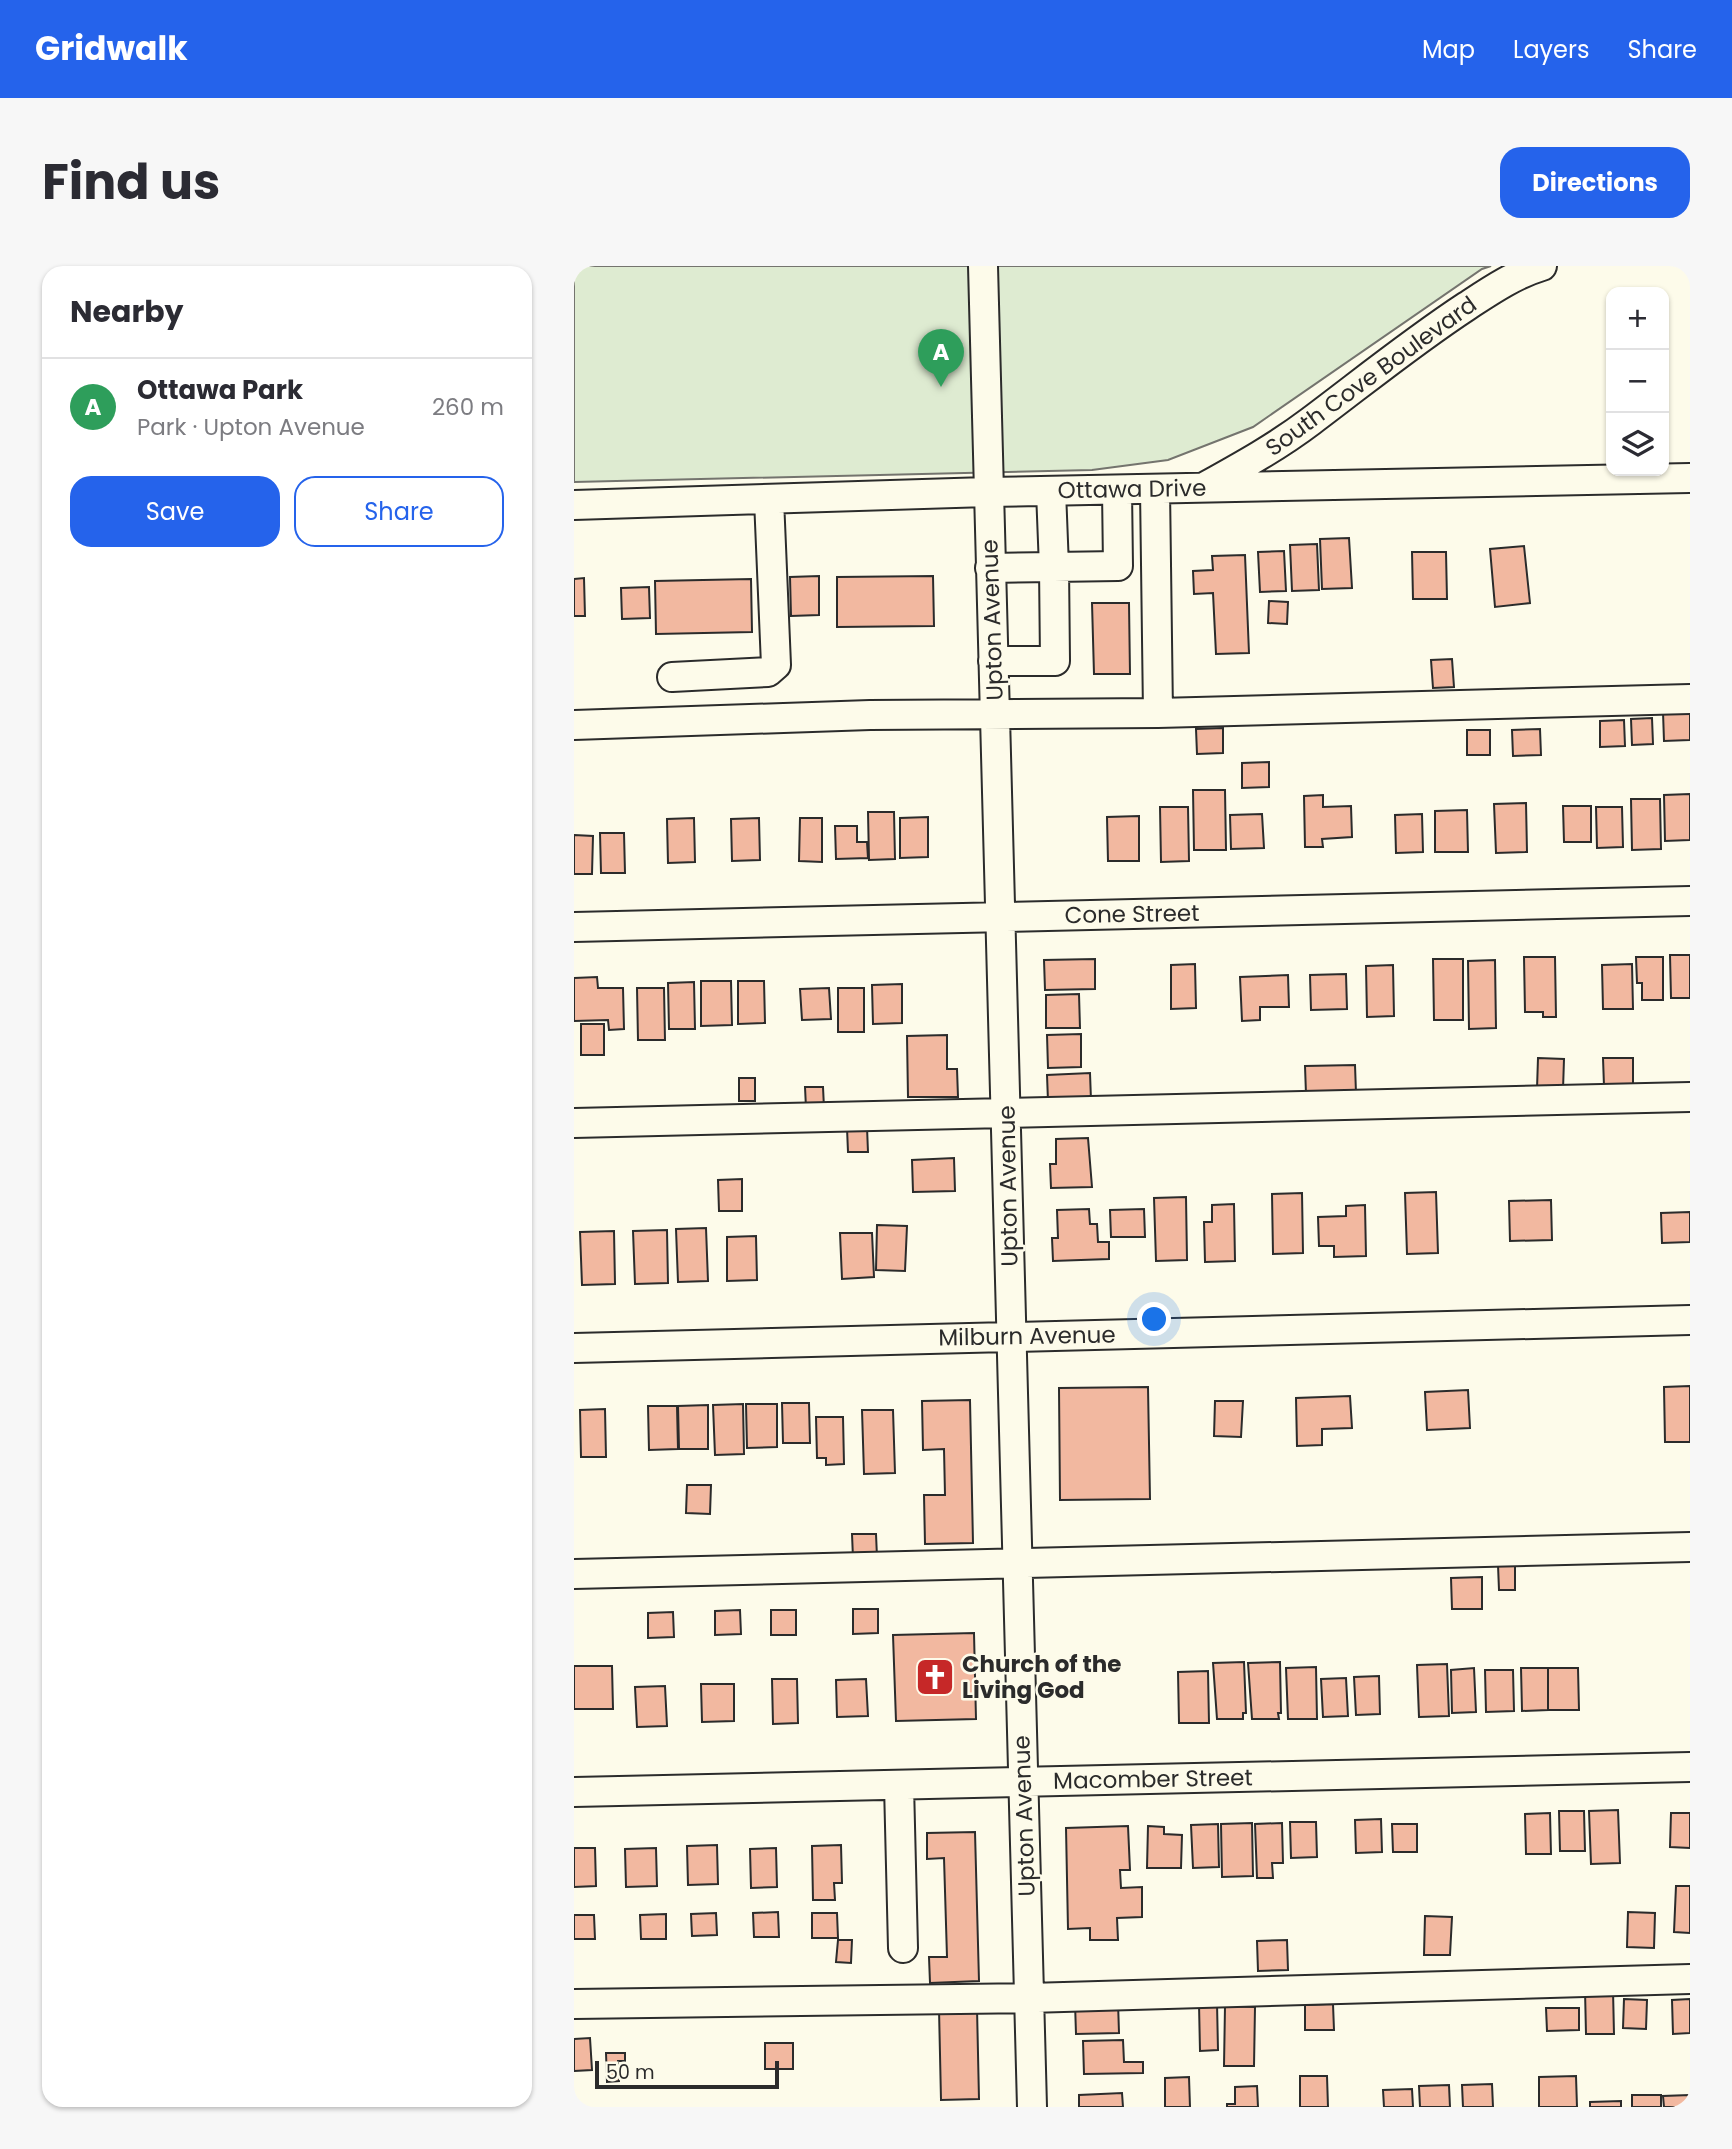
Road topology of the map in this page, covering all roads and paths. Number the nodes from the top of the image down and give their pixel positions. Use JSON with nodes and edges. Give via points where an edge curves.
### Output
{"nodes":[{"id":1,"x":984,"y":266,"type":"edge"},
{"id":2,"x":1542,"y":266,"type":"edge"},
{"id":3,"x":1690,"y":478,"type":"edge"},
{"id":4,"x":1202,"y":488,"type":"junction"},
{"id":5,"x":1155,"y":489,"type":"junction"},
{"id":6,"x":1117,"y":490,"type":"junction"},
{"id":7,"x":1051,"y":491,"type":"junction"},
{"id":8,"x":988,"y":492,"type":"junction"},
{"id":9,"x":769,"y":499,"type":"junction"},
{"id":10,"x":574,"y":505,"type":"edge"},
{"id":11,"x":1054,"y":567,"type":"junction"},
{"id":12,"x":990,"y":568,"type":"junction"},
{"id":13,"x":993,"y":661,"type":"junction"},
{"id":14,"x":672,"y":677,"type":"dead end"},
{"id":15,"x":1690,"y":699,"type":"edge"},
{"id":16,"x":995,"y":713,"type":"junction"},
{"id":17,"x":1158,"y":713,"type":"junction"},
{"id":18,"x":574,"y":725,"type":"edge"},
{"id":19,"x":1690,"y":901,"type":"edge"},
{"id":20,"x":1001,"y":917,"type":"junction"},
{"id":21,"x":574,"y":926,"type":"edge"},
{"id":22,"x":1690,"y":1097,"type":"edge"},
{"id":23,"x":1006,"y":1111,"type":"junction"},
{"id":24,"x":574,"y":1123,"type":"edge"},
{"id":25,"x":1690,"y":1320,"type":"edge"},
{"id":26,"x":1012,"y":1336,"type":"junction"},
{"id":27,"x":574,"y":1348,"type":"edge"},
{"id":28,"x":1690,"y":1547,"type":"edge"},
{"id":29,"x":1017,"y":1563,"type":"junction"},
{"id":30,"x":574,"y":1574,"type":"edge"},
{"id":31,"x":1690,"y":1767,"type":"edge"},
{"id":32,"x":1022,"y":1782,"type":"junction"},
{"id":33,"x":899,"y":1785,"type":"junction"},
{"id":34,"x":574,"y":1792,"type":"edge"},
{"id":35,"x":903,"y":1948,"type":"dead end"},
{"id":36,"x":1690,"y":1979,"type":"edge"},
{"id":37,"x":1029,"y":1998,"type":"junction"},
{"id":38,"x":574,"y":2004,"type":"edge"},
{"id":39,"x":1032,"y":2107,"type":"edge"}],
"edges":[{"from":1,"to":8,"type":"street","name":"Upton Avenue"},
{"from":2,"to":4,"type":"street","name":"South Cove Boulevard","via":[[1427,332],[1310,423]]},
{"from":3,"to":4,"type":"street","name":"Ottawa Drive"},
{"from":4,"to":5,"type":"street","name":"Ottawa Drive"},
{"from":5,"to":6,"type":"street","name":"Ottawa Drive"},
{"from":5,"to":17,"type":"street"},
{"from":6,"to":7,"type":"street","name":"Ottawa Drive"},
{"from":6,"to":11,"type":"street","via":[[1118,566]]},
{"from":7,"to":8,"type":"street","name":"Ottawa Drive"},
{"from":7,"to":11,"type":"street"},
{"from":8,"to":9,"type":"street","name":"Ottawa Drive"},
{"from":8,"to":12,"type":"street","name":"Upton Avenue"},
{"from":9,"to":10,"type":"street","name":"Ottawa Drive"},
{"from":9,"to":14,"type":"street","via":[[776,665],[768,673]]},
{"from":11,"to":12,"type":"street"},
{"from":11,"to":13,"type":"street","via":[[1055,661]]},
{"from":12,"to":13,"type":"street","name":"Upton Avenue"},
{"from":13,"to":16,"type":"street","name":"Upton Avenue"},
{"from":15,"to":17,"type":"street"},
{"from":16,"to":17,"type":"street"},
{"from":16,"to":18,"type":"street"},
{"from":16,"to":20,"type":"street","name":"Upton Avenue"},
{"from":19,"to":20,"type":"street","name":"Cone Street"},
{"from":20,"to":21,"type":"street","name":"Cone Street"},
{"from":20,"to":23,"type":"street","name":"Upton Avenue"},
{"from":22,"to":23,"type":"street"},
{"from":23,"to":24,"type":"street"},
{"from":23,"to":26,"type":"street","name":"Upton Avenue"},
{"from":25,"to":26,"type":"street","name":"Milburn Avenue"},
{"from":26,"to":27,"type":"street","name":"Milburn Avenue"},
{"from":26,"to":29,"type":"street","name":"Upton Avenue"},
{"from":28,"to":29,"type":"street"},
{"from":29,"to":30,"type":"street"},
{"from":29,"to":32,"type":"street","name":"Upton Avenue"},
{"from":31,"to":32,"type":"street","name":"Macomber Street"},
{"from":32,"to":33,"type":"street","name":"Macomber Street"},
{"from":32,"to":37,"type":"street","name":"Upton Avenue"},
{"from":33,"to":34,"type":"street","name":"Macomber Street"},
{"from":33,"to":35,"type":"street"},
{"from":36,"to":37,"type":"street"},
{"from":37,"to":38,"type":"street"},
{"from":37,"to":39,"type":"street","name":"Upton Avenue"}]}
